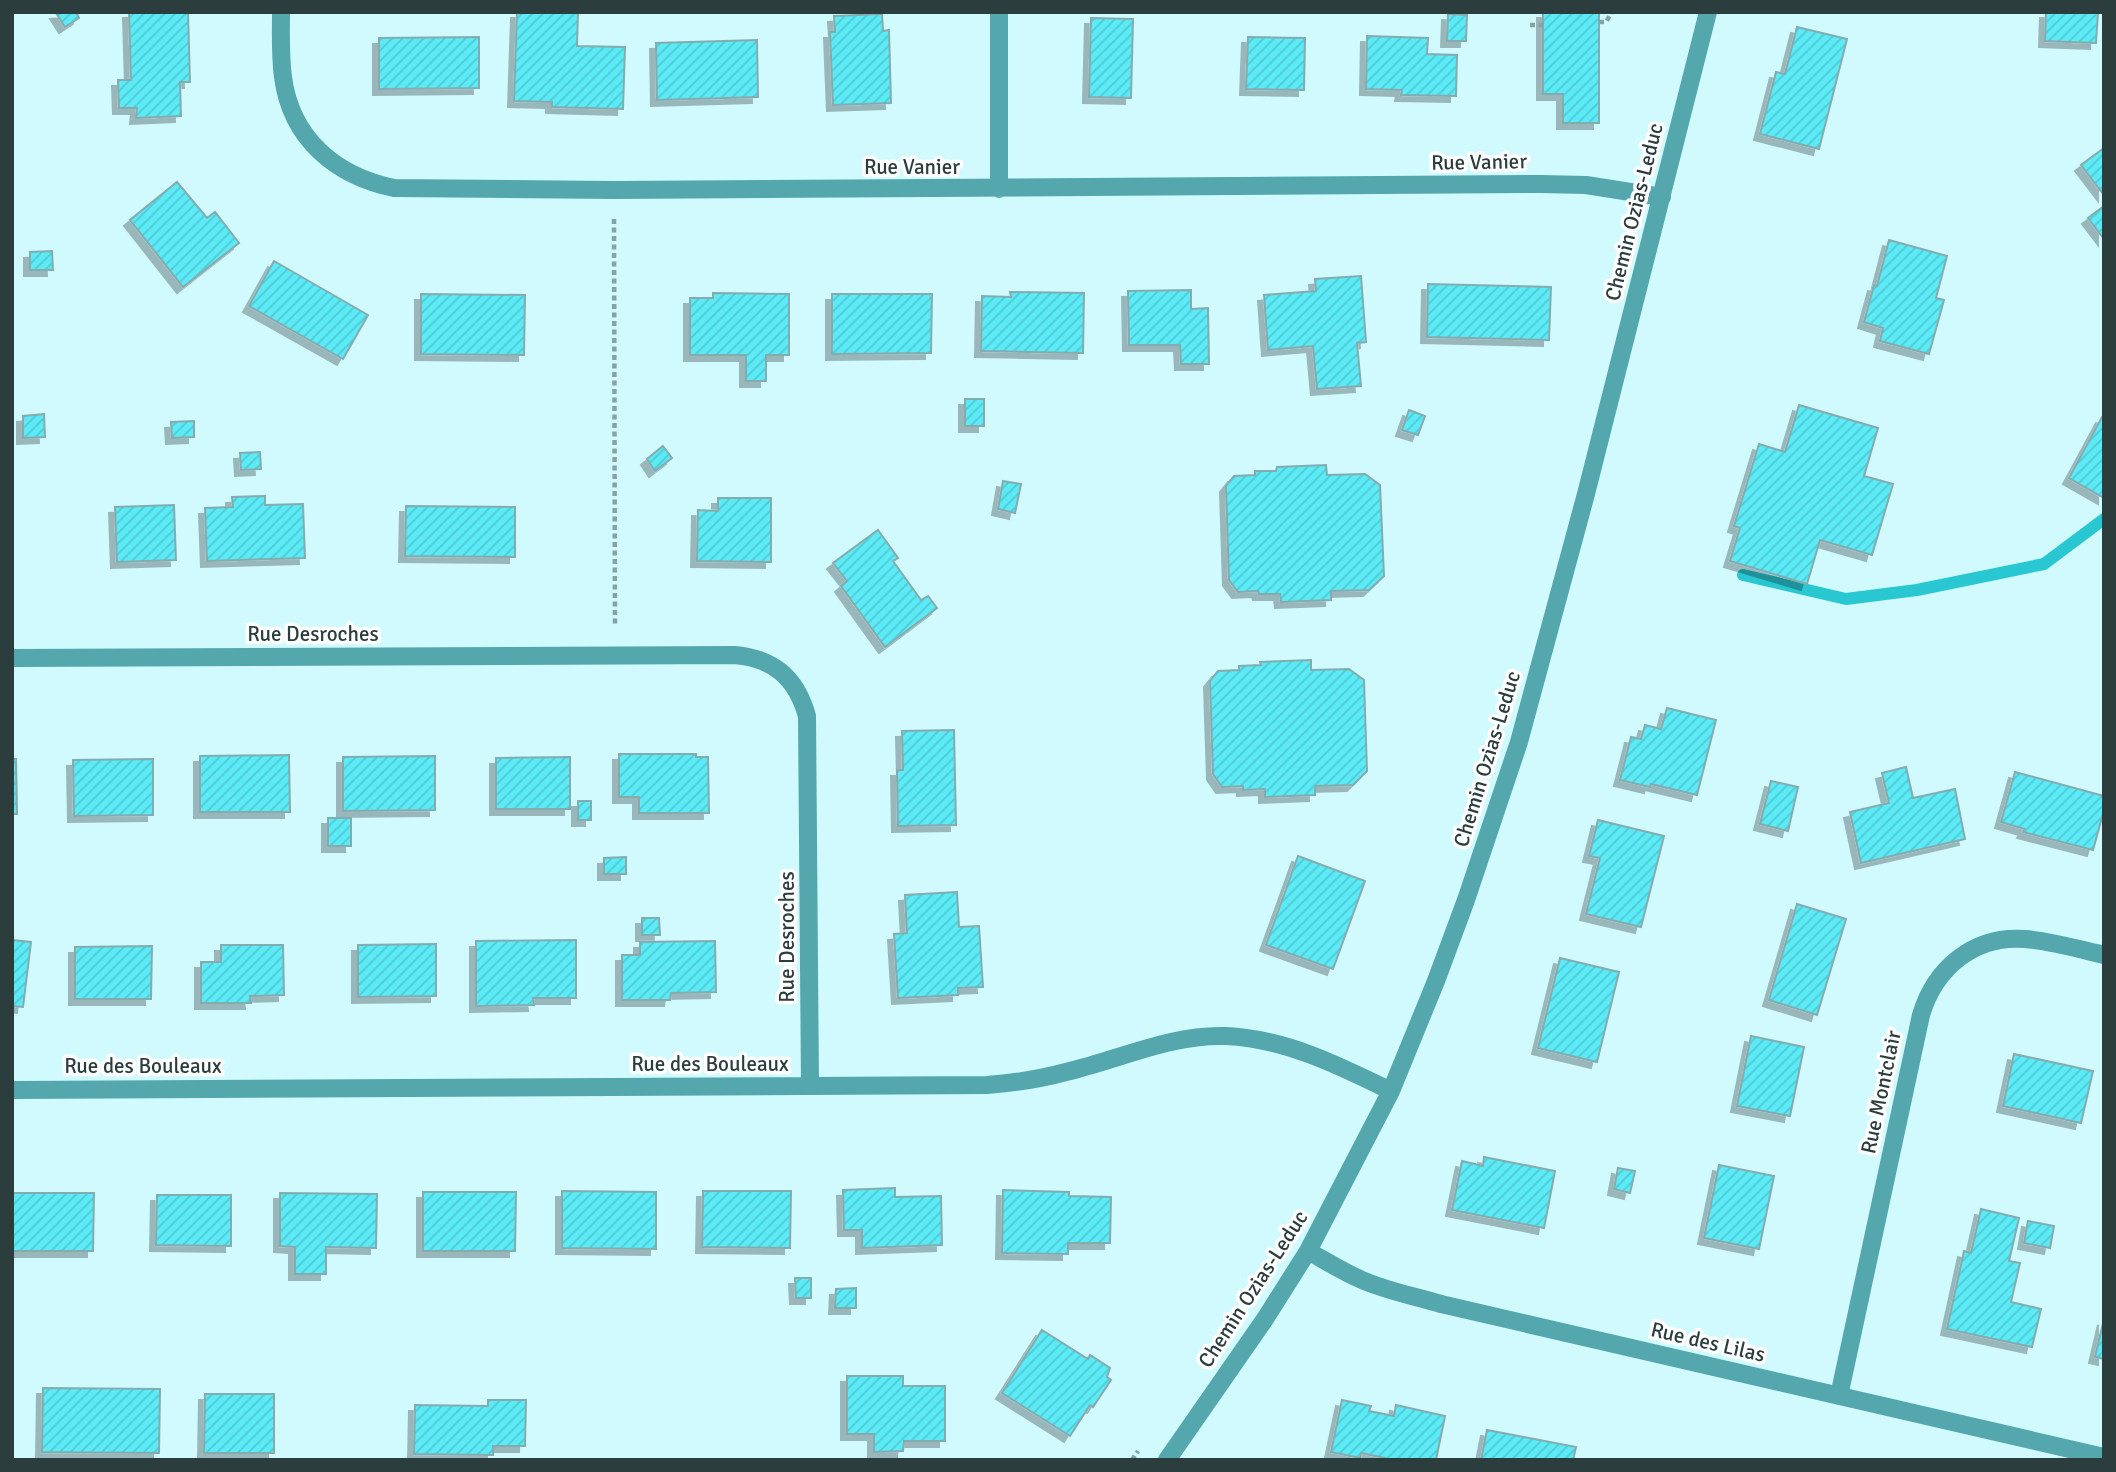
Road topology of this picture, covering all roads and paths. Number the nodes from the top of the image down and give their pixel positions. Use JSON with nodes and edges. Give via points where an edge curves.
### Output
{"nodes":[{"id":1,"x":281,"y":12,"type":"edge"},
{"id":2,"x":999,"y":12,"type":"edge"},
{"id":3,"x":1612,"y":12,"type":"edge"},
{"id":4,"x":1708,"y":12,"type":"edge"},
{"id":5,"x":1600,"y":22,"type":"dead end"},
{"id":6,"x":1530,"y":25,"type":"dead end"},
{"id":7,"x":1543,"y":25,"type":"dead end"},
{"id":8,"x":999,"y":189,"type":"junction"},
{"id":9,"x":614,"y":191,"type":"junction"},
{"id":10,"x":1662,"y":197,"type":"junction"},
{"id":11,"x":615,"y":655,"type":"junction"},
{"id":12,"x":12,"y":658,"type":"edge"},
{"id":13,"x":2104,"y":955,"type":"edge"},
{"id":14,"x":810,"y":1086,"type":"junction"},
{"id":15,"x":12,"y":1090,"type":"edge"},
{"id":16,"x":1391,"y":1091,"type":"junction"},
{"id":17,"x":1308,"y":1251,"type":"junction"},
{"id":18,"x":1839,"y":1395,"type":"junction"},
{"id":19,"x":2104,"y":1457,"type":"edge"},
{"id":20,"x":1167,"y":1460,"type":"edge"}],
"edges":[{"from":1,"to":9,"type":"street","name":"Rue Vanier","via":[[283,76],[291,108],[319,151],[346,172],[377,185],[411,190]]},
{"from":2,"to":8,"type":"street"},
{"from":3,"to":5,"type":"path","via":[[1606,22]]},
{"from":4,"to":10,"type":"street","name":"Chemin Ozias-Leduc"},
{"from":6,"to":7,"type":"path"},
{"from":8,"to":9,"type":"street","name":"Rue Vanier"},
{"from":8,"to":10,"type":"street","name":"Rue Vanier","via":[[1541,184],[1586,185]]},
{"from":9,"to":11,"type":"path"},
{"from":10,"to":16,"type":"street","name":"Chemin Ozias-Leduc","via":[[1519,742],[1466,901]]},
{"from":11,"to":12,"type":"street","name":"Rue Desroches"},
{"from":11,"to":14,"type":"street","name":"Rue Desroches","via":[[747,656],[781,672],[804,703],[808,729]]},
{"from":13,"to":18,"type":"street","name":"Rue Montclair","via":[[2037,940],[1996,940],[1958,957],[1935,983],[1925,1002]]},
{"from":14,"to":15,"type":"street","name":"Rue des Bouleaux"},
{"from":14,"to":16,"type":"street","name":"Rue des Bouleaux","via":[[1013,1083],[1167,1044],[1225,1036],[1301,1050]]},
{"from":16,"to":17,"type":"street","name":"Chemin Ozias-Leduc"},
{"from":17,"to":18,"type":"street","name":"Rue des Lilas","via":[[1361,1280],[1406,1294]]},
{"from":17,"to":20,"type":"street","name":"Chemin Ozias-Leduc"},
{"from":18,"to":19,"type":"street","name":"Rue des Lilas"}]}
